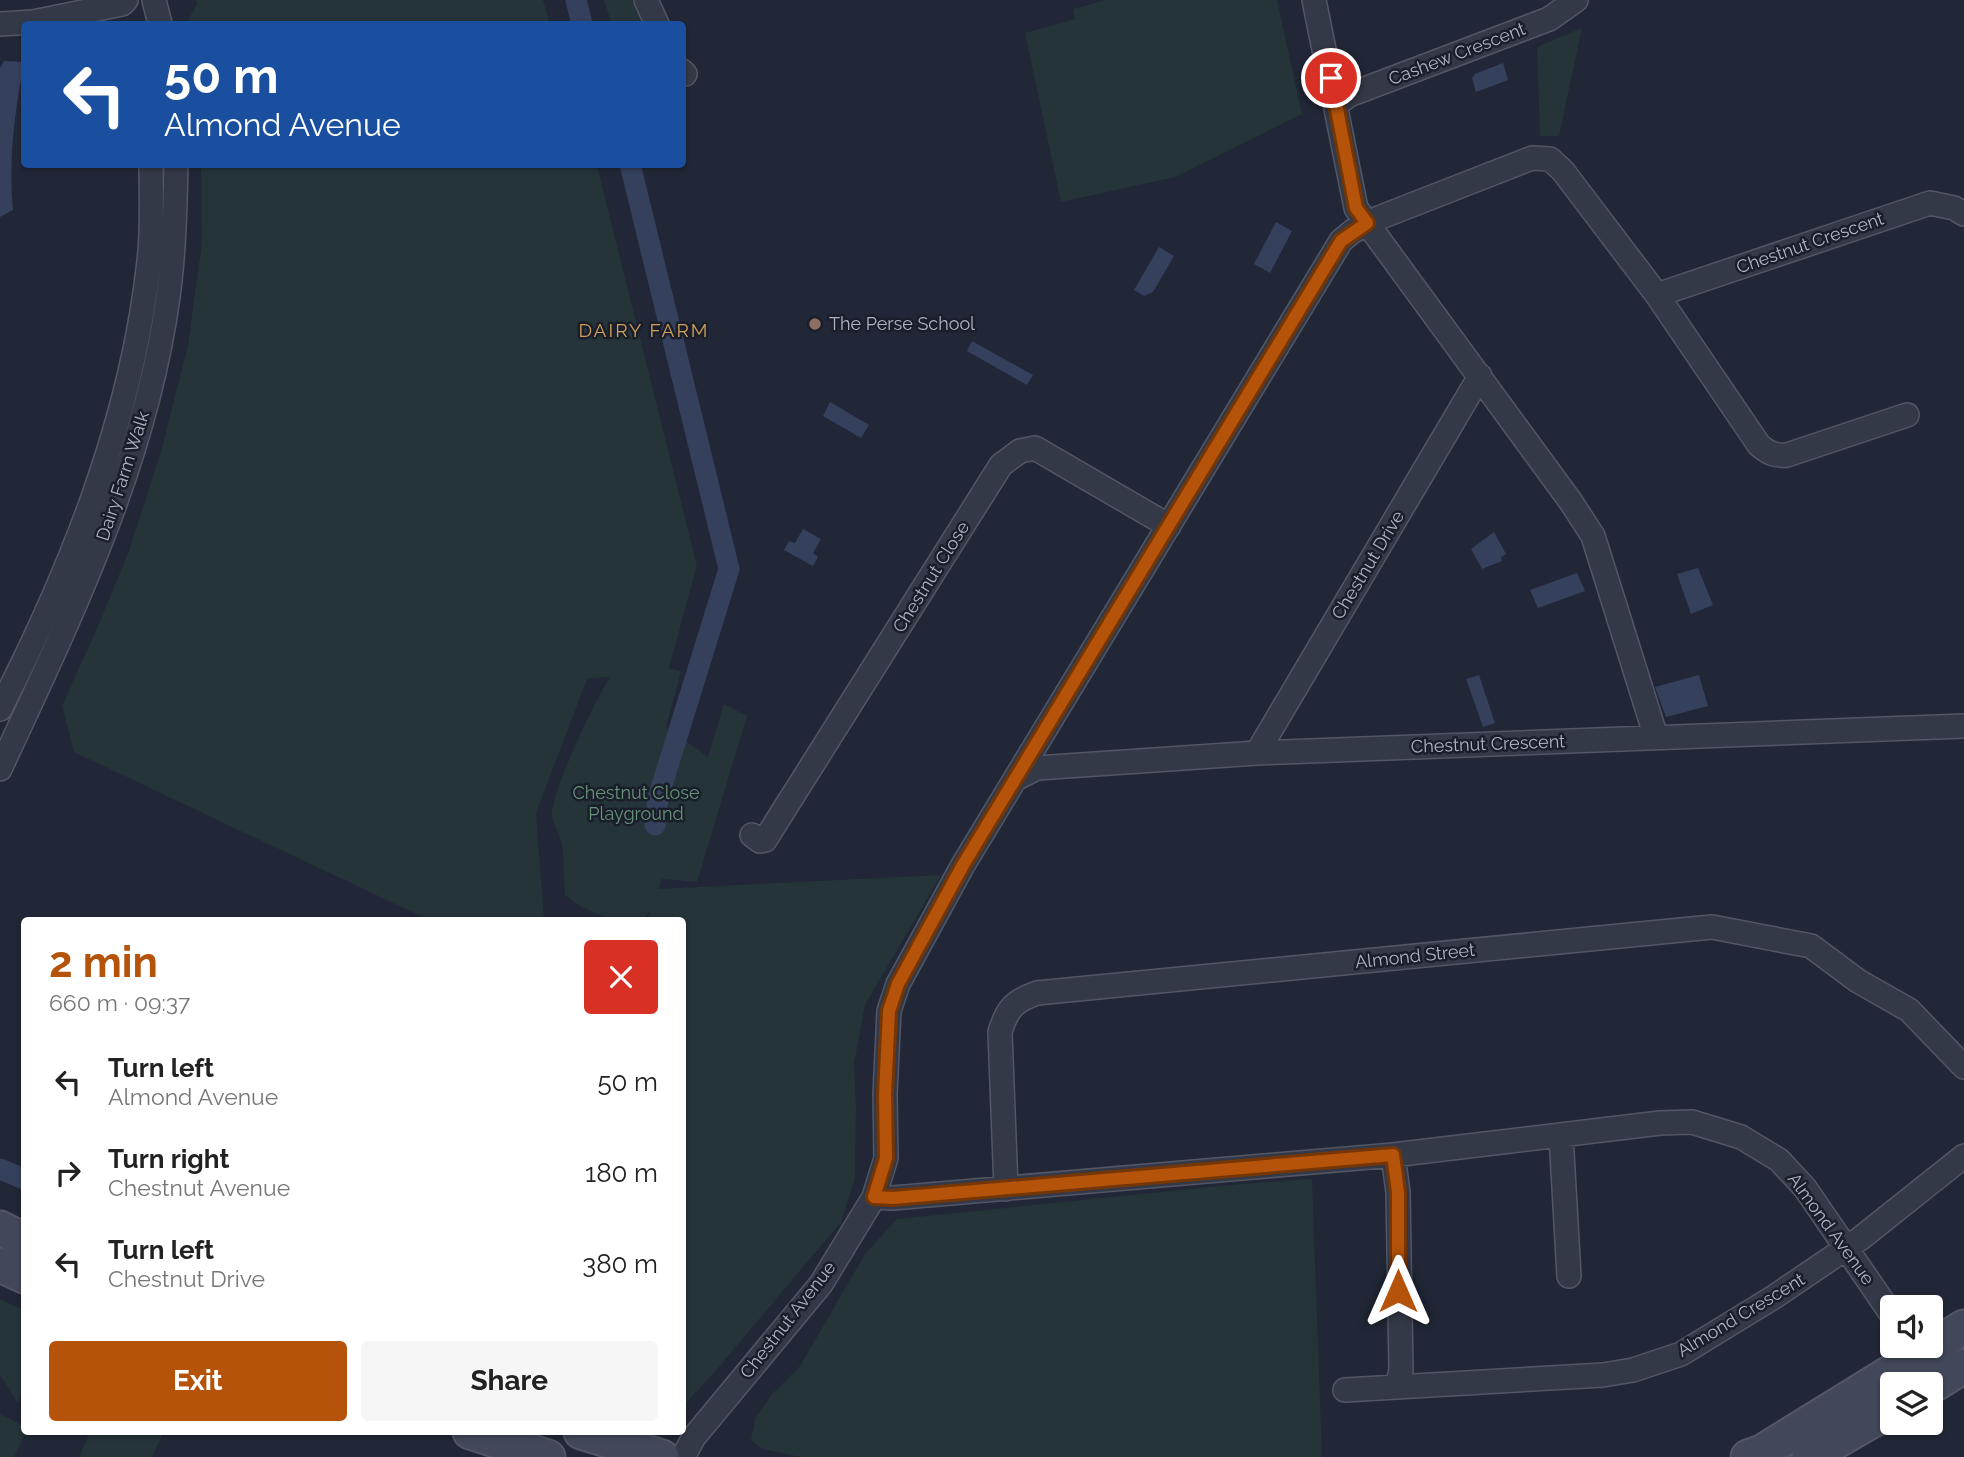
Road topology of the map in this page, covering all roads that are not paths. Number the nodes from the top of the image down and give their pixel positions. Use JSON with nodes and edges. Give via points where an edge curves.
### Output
{"nodes":[{"id":1,"x":126,"y":0,"type":"edge"},
{"id":2,"x":154,"y":0,"type":"edge"},
{"id":3,"x":646,"y":0,"type":"edge"},
{"id":4,"x":1314,"y":0,"type":"edge"},
{"id":5,"x":1576,"y":0,"type":"edge"},
{"id":6,"x":97,"y":9,"type":"junction"},
{"id":7,"x":38,"y":21,"type":"edge"},
{"id":8,"x":120,"y":21,"type":"edge"},
{"id":9,"x":159,"y":21,"type":"edge"},
{"id":10,"x":656,"y":21,"type":"edge"},
{"id":11,"x":21,"y":23,"type":"edge"},
{"id":12,"x":0,"y":24,"type":"edge"},
{"id":13,"x":1337,"y":104,"type":"junction"},
{"id":14,"x":151,"y":168,"type":"edge"},
{"id":15,"x":176,"y":168,"type":"edge"},
{"id":16,"x":1964,"y":214,"type":"edge"},
{"id":17,"x":1367,"y":223,"type":"junction"},
{"id":18,"x":1657,"y":295,"type":"junction"},
{"id":19,"x":1480,"y":376,"type":"junction"},
{"id":20,"x":1908,"y":415,"type":"dead end"},
{"id":21,"x":1169,"y":526,"type":"junction"},
{"id":22,"x":0,"y":709,"type":"edge"},
{"id":23,"x":1964,"y":726,"type":"edge"},
{"id":24,"x":1656,"y":737,"type":"junction"},
{"id":25,"x":6,"y":738,"type":"edge"},
{"id":26,"x":1257,"y":753,"type":"junction"},
{"id":27,"x":0,"y":769,"type":"edge"},
{"id":28,"x":1015,"y":779,"type":"junction"},
{"id":29,"x":752,"y":835,"type":"dead end"},
{"id":30,"x":1964,"y":1067,"type":"edge"},
{"id":31,"x":1561,"y":1135,"type":"junction"},
{"id":32,"x":1393,"y":1155,"type":"junction"},
{"id":33,"x":1964,"y":1156,"type":"edge"},
{"id":34,"x":1006,"y":1189,"type":"junction"},
{"id":35,"x":874,"y":1197,"type":"junction"},
{"id":36,"x":0,"y":1228,"type":"edge"},
{"id":37,"x":21,"y":1238,"type":"edge"},
{"id":38,"x":1847,"y":1248,"type":"junction"},
{"id":39,"x":0,"y":1265,"type":"edge"},
{"id":40,"x":21,"y":1275,"type":"edge"},
{"id":41,"x":1569,"y":1276,"type":"dead end"},
{"id":42,"x":1880,"y":1297,"type":"edge"},
{"id":43,"x":1964,"y":1327,"type":"edge"},
{"id":44,"x":1943,"y":1338,"type":"edge"},
{"id":45,"x":1907,"y":1358,"type":"edge"},
{"id":46,"x":1936,"y":1358,"type":"edge"},
{"id":47,"x":1964,"y":1360,"type":"edge"},
{"id":48,"x":1964,"y":1366,"type":"edge"},
{"id":49,"x":1943,"y":1379,"type":"edge"},
{"id":50,"x":1397,"y":1386,"type":"junction"},
{"id":51,"x":1345,"y":1390,"type":"dead end"},
{"id":52,"x":1880,"y":1416,"type":"edge"},
{"id":53,"x":479,"y":1435,"type":"edge"},
{"id":54,"x":591,"y":1435,"type":"edge"},
{"id":55,"x":548,"y":1457,"type":"edge"},
{"id":56,"x":662,"y":1457,"type":"edge"},
{"id":57,"x":683,"y":1457,"type":"edge"},
{"id":58,"x":1748,"y":1457,"type":"edge"},
{"id":59,"x":1809,"y":1457,"type":"edge"}],
"edges":[{"from":1,"to":6,"type":"street"},
{"from":2,"to":9,"type":"street"},
{"from":3,"to":10,"type":"street"},
{"from":4,"to":13,"type":"street"},
{"from":5,"to":13,"type":"street","name":"Cashew Crescent","via":[[1549,19],[1349,95]]},
{"from":6,"to":7,"type":"street"},
{"from":6,"to":8,"type":"street"},
{"from":11,"to":12,"type":"street"},
{"from":13,"to":17,"type":"street","via":[[1356,208]]},
{"from":14,"to":22,"type":"street","name":"Dairy Farm Walk","via":[[150,259],[143,308],[107,458],[55,596]]},
{"from":15,"to":25,"type":"street","name":"Dairy Farm Walk","via":[[168,298],[130,464],[82,593]]},
{"from":16,"to":18,"type":"street","name":"Chestnut Crescent","via":[[1930,203]]},
{"from":17,"to":18,"type":"street","via":[[1532,158],[1550,159]]},
{"from":17,"to":19,"type":"street"},
{"from":17,"to":21,"type":"street","name":"Chestnut Avenue","via":[[1341,241]]},
{"from":18,"to":20,"type":"street","via":[[1759,445],[1772,454],[1787,454]]},
{"from":19,"to":24,"type":"street","via":[[1593,536]]},
{"from":19,"to":26,"type":"street","name":"Chestnut Drive"},
{"from":21,"to":28,"type":"street","name":"Chestnut Avenue"},
{"from":21,"to":29,"type":"street","name":"Chestnut Close","via":[[1035,448],[1020,451],[1002,466],[765,840]]},
{"from":23,"to":24,"type":"street","name":"Chestnut Crescent"},
{"from":24,"to":26,"type":"street","name":"Chestnut Crescent"},
{"from":25,"to":27,"type":"street","name":"Dairy Farm Walk"},
{"from":26,"to":28,"type":"street","name":"Chestnut Crescent","via":[[1037,768]]},
{"from":28,"to":35,"type":"street","name":"Chestnut Avenue","via":[[898,984],[889,1011],[886,1158]]},
{"from":30,"to":34,"type":"street","name":"Almond Street","via":[[1909,1010],[1858,981],[1811,946],[1712,927],[1037,993],[1020,999],[1006,1014],[1000,1032]]},
{"from":31,"to":32,"type":"street","name":"Almond Avenue"},
{"from":31,"to":38,"type":"street","name":"Almond Avenue","via":[[1692,1122],[1741,1137],[1779,1160]]},
{"from":31,"to":41,"type":"street"},
{"from":32,"to":34,"type":"street","name":"Almond Avenue"},
{"from":32,"to":50,"type":"street","via":[[1398,1192],[1401,1370]]},
{"from":33,"to":38,"type":"street","name":"Almond Crescent"},
{"from":34,"to":35,"type":"street","name":"Almond Avenue"},
{"from":35,"to":57,"type":"street","name":"Chestnut Avenue","via":[[821,1284],[694,1437]]},
{"from":36,"to":37,"type":"main road"},
{"from":38,"to":42,"type":"street","name":"Almond Avenue"},
{"from":38,"to":50,"type":"street","name":"Almond Crescent","via":[[1681,1354],[1633,1370]]},
{"from":39,"to":40,"type":"main road"},
{"from":43,"to":44,"type":"main road"},
{"from":45,"to":58,"type":"main road"},
{"from":46,"to":47,"type":"street"},
{"from":48,"to":49,"type":"main road"},
{"from":50,"to":51,"type":"street","name":"Almond Crescent"},
{"from":52,"to":59,"type":"main road"},
{"from":53,"to":55,"type":"main road"},
{"from":54,"to":56,"type":"main road"}]}
